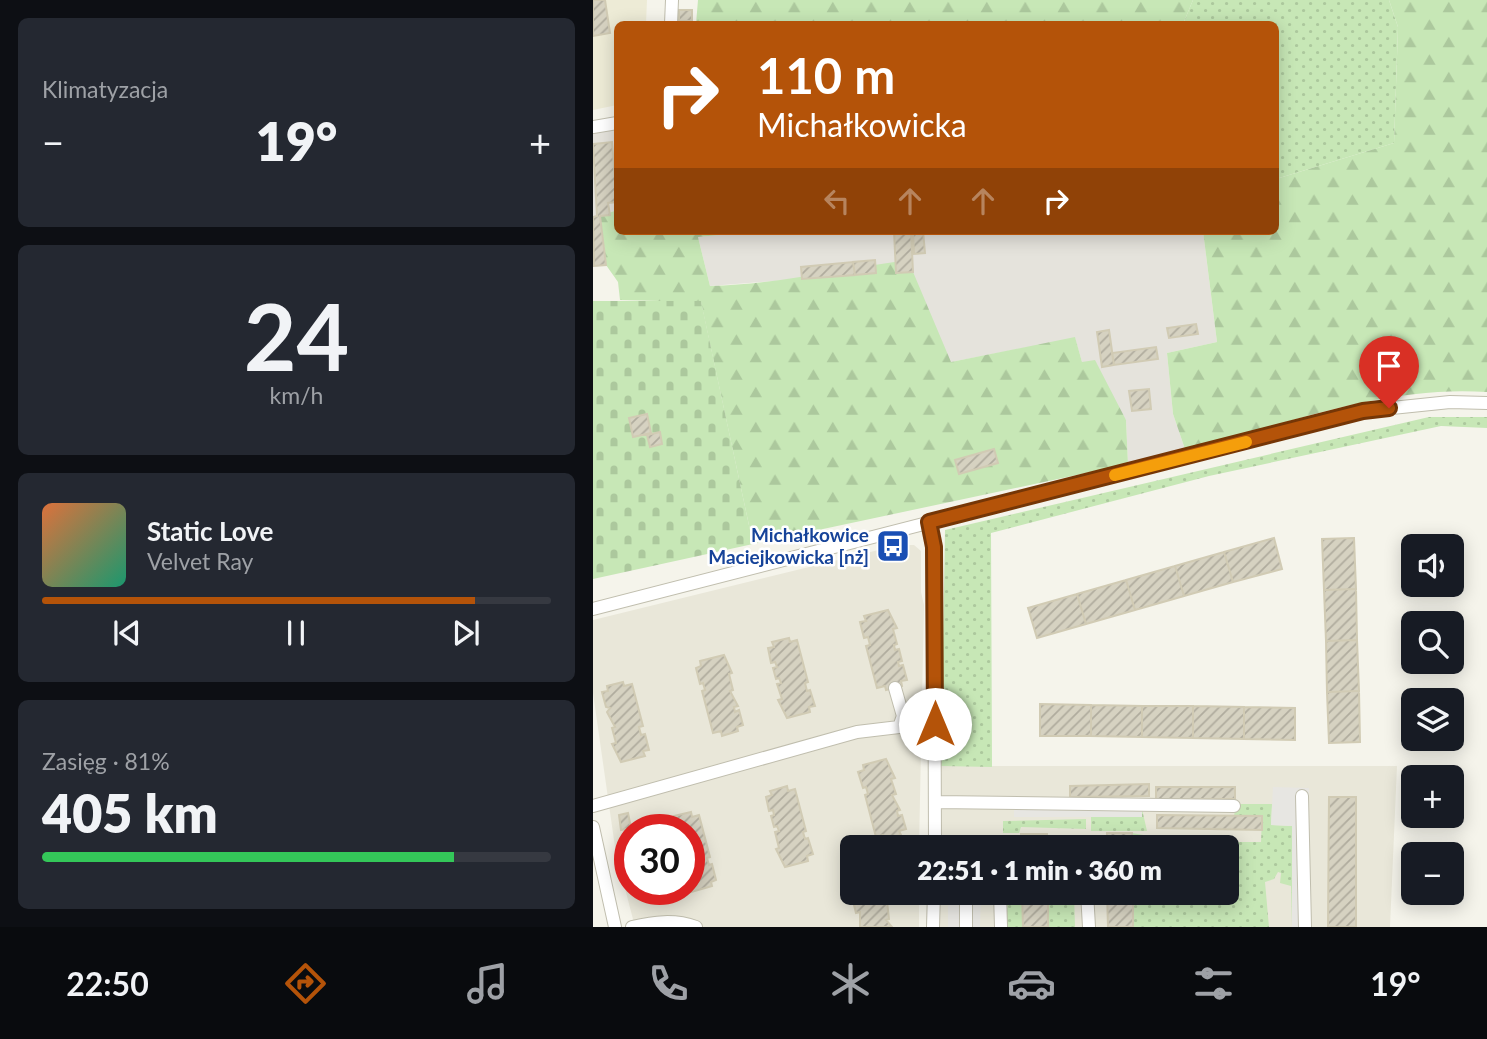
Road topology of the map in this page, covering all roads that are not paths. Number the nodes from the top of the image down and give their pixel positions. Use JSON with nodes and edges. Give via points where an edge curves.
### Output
{"nodes":[{"id":1,"x":672,"y":0,"type":"edge"},
{"id":2,"x":671,"y":21,"type":"edge"},
{"id":3,"x":614,"y":124,"type":"edge"},
{"id":4,"x":593,"y":127,"type":"edge"},
{"id":5,"x":1487,"y":403,"type":"edge"},
{"id":6,"x":935,"y":521,"type":"junction"},
{"id":7,"x":593,"y":609,"type":"edge"},
{"id":8,"x":895,"y":688,"type":"dead end"},
{"id":9,"x":1302,"y":796,"type":"dead end"},
{"id":10,"x":936,"y":802,"type":"junction"},
{"id":11,"x":593,"y":806,"type":"edge"},
{"id":12,"x":1234,"y":806,"type":"dead end"},
{"id":13,"x":593,"y":827,"type":"edge"},
{"id":14,"x":935,"y":835,"type":"edge"},
{"id":15,"x":595,"y":855,"type":"edge"},
{"id":16,"x":934,"y":905,"type":"edge"},
{"id":17,"x":966,"y":905,"type":"edge"},
{"id":18,"x":1000,"y":905,"type":"edge"},
{"id":19,"x":1088,"y":905,"type":"edge"},
{"id":20,"x":614,"y":925,"type":"edge"},
{"id":21,"x":631,"y":927,"type":"edge"},
{"id":22,"x":696,"y":927,"type":"edge"},
{"id":23,"x":933,"y":927,"type":"edge"},
{"id":24,"x":966,"y":927,"type":"edge"},
{"id":25,"x":1001,"y":927,"type":"edge"},
{"id":26,"x":1089,"y":927,"type":"edge"},
{"id":27,"x":1305,"y":927,"type":"edge"}],
"edges":[{"from":1,"to":2,"type":"street"},
{"from":3,"to":4,"type":"street"},
{"from":5,"to":6,"type":"street","via":[[1363,411]]},
{"from":6,"to":7,"type":"street"},
{"from":6,"to":10,"type":"street"},
{"from":8,"to":11,"type":"street","via":[[903,716],[899,727],[857,732]]},
{"from":9,"to":27,"type":"street"},
{"from":10,"to":12,"type":"street"},
{"from":10,"to":14,"type":"street"},
{"from":13,"to":15,"type":"street"},
{"from":15,"to":20,"type":"street"},
{"from":16,"to":23,"type":"street"},
{"from":17,"to":24,"type":"street"},
{"from":18,"to":25,"type":"street"},
{"from":19,"to":26,"type":"street"},
{"from":20,"to":21,"type":"street"},
{"from":21,"to":22,"type":"street","via":[[681,921]]}]}
